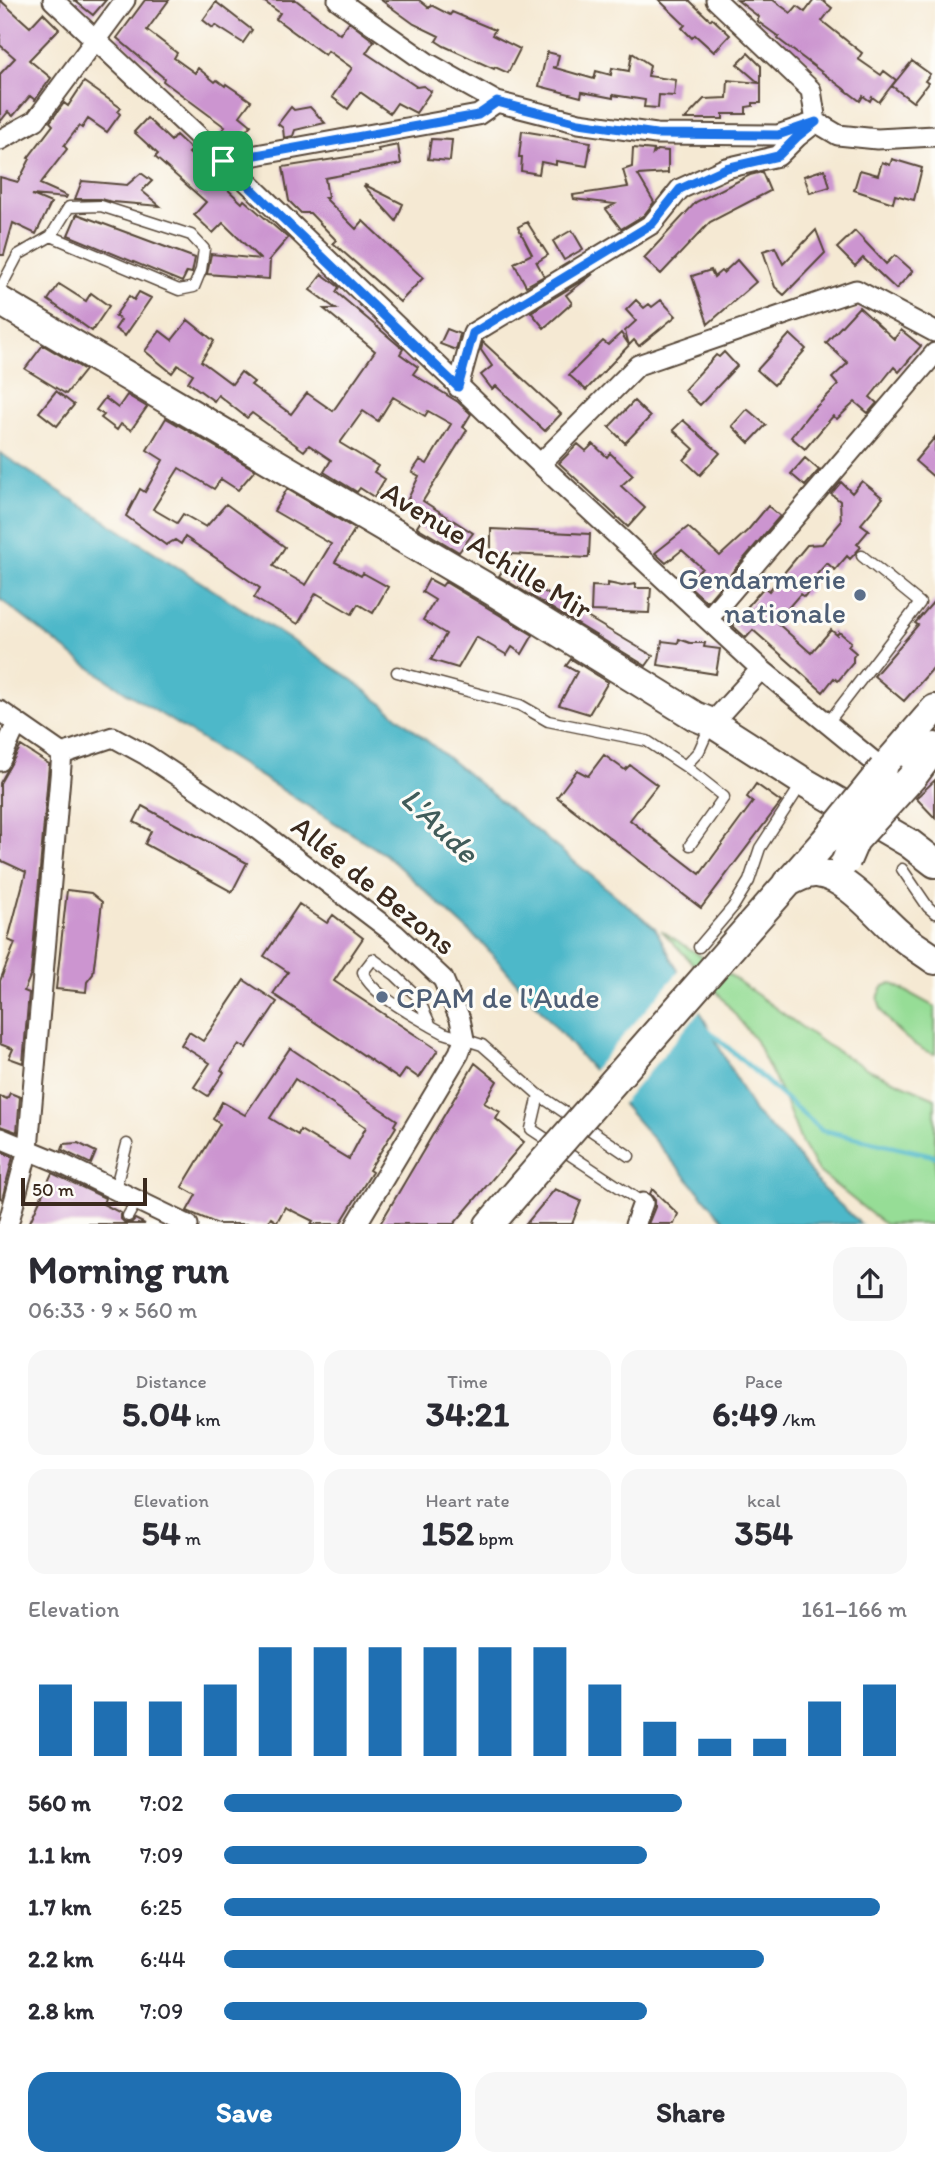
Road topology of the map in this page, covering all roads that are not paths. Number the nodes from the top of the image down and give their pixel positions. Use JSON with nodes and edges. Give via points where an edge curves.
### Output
{"nodes":[{"id":1,"x":53,"y":0,"type":"edge"},
{"id":2,"x":125,"y":0,"type":"edge"},
{"id":3,"x":338,"y":0,"type":"edge"},
{"id":4,"x":716,"y":0,"type":"edge"},
{"id":5,"x":96,"y":39,"type":"junction"},
{"id":6,"x":497,"y":102,"type":"junction"},
{"id":7,"x":816,"y":122,"type":"junction"},
{"id":8,"x":935,"y":136,"type":"edge"},
{"id":9,"x":0,"y":140,"type":"edge"},
{"id":10,"x":223,"y":161,"type":"junction"},
{"id":11,"x":51,"y":236,"type":"junction"},
{"id":12,"x":0,"y":289,"type":"edge"},
{"id":13,"x":0,"y":301,"type":"edge"},
{"id":14,"x":935,"y":331,"type":"edge"},
{"id":15,"x":935,"y":353,"type":"edge"},
{"id":16,"x":458,"y":387,"type":"junction"},
{"id":17,"x":540,"y":464,"type":"junction"},
{"id":18,"x":862,"y":556,"type":"dead end"},
{"id":19,"x":708,"y":619,"type":"junction"},
{"id":20,"x":761,"y":669,"type":"junction"},
{"id":21,"x":397,"y":672,"type":"dead end"},
{"id":22,"x":935,"y":709,"type":"edge"},
{"id":23,"x":0,"y":711,"type":"edge"},
{"id":24,"x":17,"y":723,"type":"junction"},
{"id":25,"x":712,"y":723,"type":"junction"},
{"id":26,"x":827,"y":724,"type":"junction"},
{"id":27,"x":935,"y":747,"type":"edge"},
{"id":28,"x":62,"y":754,"type":"junction"},
{"id":29,"x":0,"y":761,"type":"edge"},
{"id":30,"x":685,"y":766,"type":"junction"},
{"id":31,"x":883,"y":769,"type":"junction"},
{"id":32,"x":804,"y":782,"type":"junction"},
{"id":33,"x":690,"y":845,"type":"dead end"},
{"id":34,"x":935,"y":863,"type":"edge"},
{"id":35,"x":902,"y":869,"type":"dead end"},
{"id":36,"x":787,"y":883,"type":"junction"},
{"id":37,"x":853,"y":891,"type":"junction"},
{"id":38,"x":935,"y":913,"type":"edge"},
{"id":39,"x":699,"y":947,"type":"dead end"},
{"id":40,"x":935,"y":960,"type":"edge"},
{"id":41,"x":431,"y":1026,"type":"junction"},
{"id":42,"x":464,"y":1040,"type":"junction"},
{"id":43,"x":539,"y":1095,"type":"junction"},
{"id":44,"x":0,"y":1138,"type":"edge"},
{"id":45,"x":127,"y":1144,"type":"dead end"},
{"id":46,"x":28,"y":1149,"type":"junction"},
{"id":47,"x":629,"y":1156,"type":"dead end"},
{"id":48,"x":115,"y":1190,"type":"junction"},
{"id":49,"x":643,"y":1203,"type":"joint"},
{"id":50,"x":8,"y":1224,"type":"edge"},
{"id":51,"x":188,"y":1224,"type":"edge"},
{"id":52,"x":356,"y":1224,"type":"edge"},
{"id":53,"x":489,"y":1224,"type":"edge"},
{"id":54,"x":635,"y":1224,"type":"edge"}],
"edges":[{"from":1,"to":5,"type":"street"},
{"from":2,"to":5,"type":"street"},
{"from":3,"to":6,"type":"street","via":[[426,62]]},
{"from":4,"to":7,"type":"street","via":[[811,90]]},
{"from":5,"to":9,"type":"street","via":[[36,120]]},
{"from":5,"to":10,"type":"street"},
{"from":6,"to":7,"type":"street","via":[[579,123],[656,134],[778,135]]},
{"from":6,"to":10,"type":"street","via":[[478,115]]},
{"from":7,"to":8,"type":"street","via":[[838,135],[877,139]]},
{"from":7,"to":16,"type":"street","via":[[778,156],[726,168],[680,189],[652,224],[473,333]]},
{"from":10,"to":16,"type":"street"},
{"from":11,"to":11,"type":"lane","via":[[179,290],[194,287],[201,270],[204,249],[191,235],[101,206],[69,207]]},
{"from":11,"to":12,"type":"lane","via":[[18,255]]},
{"from":13,"to":25,"type":"street","name":"Avenue Achille Mir"},
{"from":14,"to":17,"type":"street","via":[[856,290],[844,294],[638,365]]},
{"from":15,"to":19,"type":"street"},
{"from":16,"to":17,"type":"street"},
{"from":17,"to":19,"type":"street"},
{"from":18,"to":26,"type":"lane","via":[[920,603]]},
{"from":19,"to":20,"type":"street"},
{"from":20,"to":25,"type":"street"},
{"from":20,"to":26,"type":"street"},
{"from":21,"to":30,"type":"lane","via":[[520,705],[548,721],[647,741]]},
{"from":22,"to":31,"type":"street"},
{"from":23,"to":24,"type":"street"},
{"from":24,"to":28,"type":"street"},
{"from":24,"to":29,"type":"street"},
{"from":25,"to":30,"type":"lane","via":[[699,751]]},
{"from":25,"to":32,"type":"street","name":"Avenue Achille Mir"},
{"from":26,"to":31,"type":"street"},
{"from":27,"to":37,"type":"street","bridge":true,"via":[[855,840],[846,862]]},
{"from":28,"to":42,"type":"street","name":"Allée de Bezons","via":[[113,737],[264,833],[396,934],[443,979]]},
{"from":28,"to":46,"type":"street"},
{"from":30,"to":33,"type":"lane","via":[[724,797]]},
{"from":31,"to":36,"type":"street","bridge":true},
{"from":32,"to":34,"type":"street","name":"Avenue Achille Mir"},
{"from":32,"to":39,"type":"lane","via":[[760,848],[749,881],[733,907]]},
{"from":35,"to":38,"type":"lane"},
{"from":36,"to":37,"type":"street","via":[[817,873]]},
{"from":36,"to":53,"type":"street","bridge":true},
{"from":37,"to":40,"type":"street","via":[[901,936]]},
{"from":41,"to":41,"type":"lane","via":[[417,996],[373,959],[363,972],[365,979]]},
{"from":41,"to":42,"type":"lane"},
{"from":42,"to":43,"type":"lane","via":[[482,1045]]},
{"from":42,"to":52,"type":"street"},
{"from":43,"to":47,"type":"lane"},
{"from":43,"to":49,"type":"lane","via":[[531,1129]]},
{"from":44,"to":46,"type":"street"},
{"from":45,"to":48,"type":"lane"},
{"from":46,"to":48,"type":"street"},
{"from":46,"to":50,"type":"street"},
{"from":48,"to":51,"type":"street","via":[[132,1208]]},
{"from":49,"to":54,"type":"street"}]}
